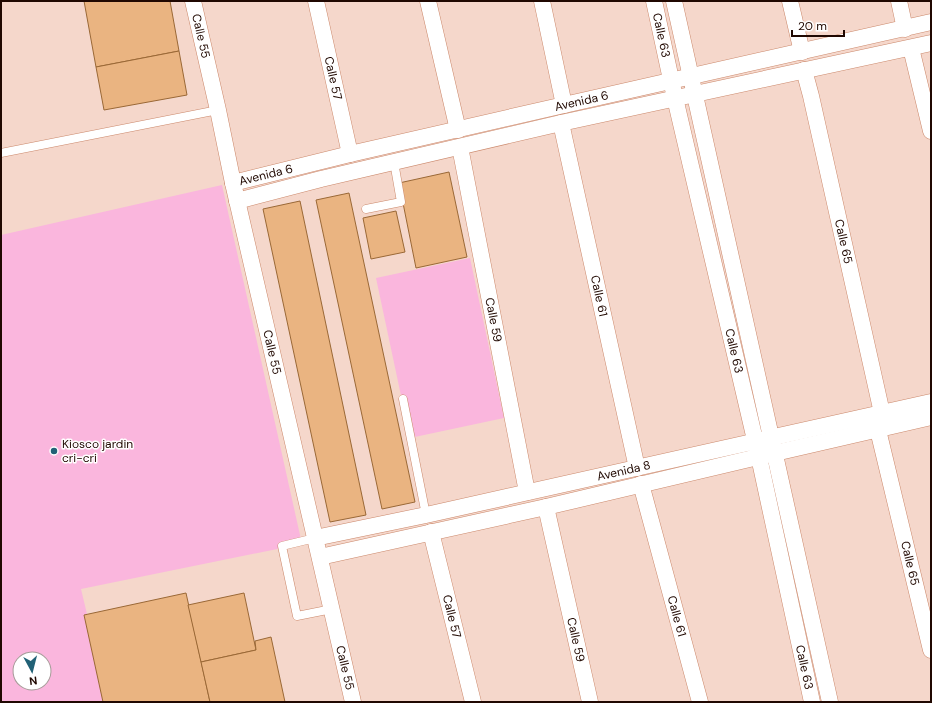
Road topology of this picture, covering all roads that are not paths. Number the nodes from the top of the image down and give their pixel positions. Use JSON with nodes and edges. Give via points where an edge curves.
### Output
{"nodes":[{"id":1,"x":193,"y":1,"type":"edge"},
{"id":2,"x":316,"y":1,"type":"edge"},
{"id":3,"x":428,"y":1,"type":"edge"},
{"id":4,"x":542,"y":1,"type":"edge"},
{"id":5,"x":654,"y":1,"type":"edge"},
{"id":6,"x":674,"y":1,"type":"edge"},
{"id":7,"x":790,"y":1,"type":"edge"},
{"id":8,"x":898,"y":1,"type":"edge"},
{"id":9,"x":931,"y":22,"type":"edge"},
{"id":10,"x":905,"y":29,"type":"junction"},
{"id":11,"x":931,"y":43,"type":"edge"},
{"id":12,"x":911,"y":48,"type":"junction"},
{"id":13,"x":802,"y":52,"type":"junction"},
{"id":14,"x":804,"y":70,"type":"junction"},
{"id":15,"x":690,"y":77,"type":"junction"},
{"id":16,"x":672,"y":81,"type":"junction"},
{"id":17,"x":694,"y":94,"type":"junction"},
{"id":18,"x":675,"y":98,"type":"junction"},
{"id":19,"x":564,"y":105,"type":"junction"},
{"id":20,"x":218,"y":110,"type":"junction"},
{"id":21,"x":561,"y":123,"type":"junction"},
{"id":22,"x":458,"y":130,"type":"junction"},
{"id":23,"x":931,"y":131,"type":"edge"},
{"id":24,"x":460,"y":147,"type":"junction"},
{"id":25,"x":1,"y":153,"type":"edge"},
{"id":26,"x":350,"y":154,"type":"junction"},
{"id":27,"x":394,"y":162,"type":"junction"},
{"id":28,"x":233,"y":183,"type":"junction"},
{"id":29,"x":237,"y":201,"type":"junction"},
{"id":30,"x":366,"y":209,"type":"dead end"},
{"id":31,"x":403,"y":399,"type":"dead end"},
{"id":32,"x":931,"y":402,"type":"edge"},
{"id":33,"x":882,"y":413,"type":"junction"},
{"id":34,"x":931,"y":418,"type":"edge"},
{"id":35,"x":878,"y":430,"type":"junction"},
{"id":36,"x":755,"y":441,"type":"junction"},
{"id":37,"x":774,"y":445,"type":"junction"},
{"id":38,"x":759,"y":457,"type":"junction"},
{"id":39,"x":637,"y":468,"type":"junction"},
{"id":40,"x":641,"y":484,"type":"junction"},
{"id":41,"x":527,"y":492,"type":"junction"},
{"id":42,"x":546,"y":507,"type":"junction"},
{"id":43,"x":426,"y":515,"type":"junction"},
{"id":44,"x":431,"y":532,"type":"junction"},
{"id":45,"x":316,"y":538,"type":"junction"},
{"id":46,"x":320,"y":557,"type":"junction"},
{"id":47,"x":332,"y":609,"type":"junction"},
{"id":48,"x":931,"y":650,"type":"edge"},
{"id":49,"x":353,"y":702,"type":"edge"},
{"id":50,"x":473,"y":702,"type":"edge"},
{"id":51,"x":590,"y":702,"type":"edge"},
{"id":52,"x":700,"y":702,"type":"edge"},
{"id":53,"x":812,"y":702,"type":"edge"},
{"id":54,"x":830,"y":702,"type":"edge"}],
"edges":[{"from":1,"to":20,"type":"street","name":"Calle 55"},
{"from":2,"to":26,"type":"street","name":"Calle 57"},
{"from":3,"to":22,"type":"street"},
{"from":4,"to":19,"type":"street"},
{"from":5,"to":16,"type":"street","name":"Calle 63"},
{"from":6,"to":15,"type":"street","name":"Calle 63"},
{"from":7,"to":13,"type":"street"},
{"from":8,"to":10,"type":"street"},
{"from":9,"to":10,"type":"street","name":"Avenida 6"},
{"from":10,"to":13,"type":"street","name":"Avenida 6"},
{"from":11,"to":12,"type":"street","name":"Avenida 6"},
{"from":12,"to":14,"type":"street","name":"Avenida 6"},
{"from":12,"to":23,"type":"street"},
{"from":13,"to":15,"type":"street","name":"Avenida 6"},
{"from":14,"to":17,"type":"street","name":"Avenida 6"},
{"from":14,"to":33,"type":"street","name":"Calle 65"},
{"from":15,"to":16,"type":"street","name":"Avenida 6"},
{"from":15,"to":17,"type":"street","name":"Calle 63"},
{"from":16,"to":18,"type":"street","name":"Calle 63"},
{"from":16,"to":19,"type":"street","name":"Avenida 6"},
{"from":17,"to":18,"type":"street","name":"Avenida 6"},
{"from":17,"to":37,"type":"street","name":"Calle 63"},
{"from":18,"to":21,"type":"street","name":"Avenida 6"},
{"from":18,"to":36,"type":"street","name":"Calle 63"},
{"from":19,"to":22,"type":"street","name":"Avenida 6"},
{"from":20,"to":25,"type":"lane"},
{"from":20,"to":28,"type":"street","name":"Calle 55"},
{"from":21,"to":24,"type":"street","name":"Avenida 6"},
{"from":21,"to":39,"type":"street","name":"Calle 61"},
{"from":22,"to":26,"type":"street","name":"Avenida 6"},
{"from":24,"to":27,"type":"street","name":"Avenida 6"},
{"from":24,"to":41,"type":"street","name":"Calle 59"},
{"from":26,"to":28,"type":"street","name":"Avenida 6"},
{"from":27,"to":29,"type":"street","name":"Avenida 6"},
{"from":27,"to":30,"type":"lane","via":[[402,202]]},
{"from":28,"to":29,"type":"street","name":"Calle 55"},
{"from":29,"to":45,"type":"street","name":"Calle 55"},
{"from":31,"to":43,"type":"lane"},
{"from":32,"to":33,"type":"street","name":"Avenida 8"},
{"from":33,"to":37,"type":"street","name":"Avenida 8"},
{"from":34,"to":35,"type":"street","name":"Avenida 8"},
{"from":35,"to":37,"type":"street","name":"Avenida 8"},
{"from":35,"to":48,"type":"street","name":"Calle 65"},
{"from":36,"to":37,"type":"street","name":"Avenida 8"},
{"from":36,"to":38,"type":"street","name":"Calle 63"},
{"from":36,"to":39,"type":"street","name":"Avenida 8"},
{"from":37,"to":38,"type":"street","name":"Avenida 8"},
{"from":37,"to":54,"type":"street","name":"Calle 63"},
{"from":38,"to":40,"type":"street","name":"Avenida 8"},
{"from":38,"to":53,"type":"street","name":"Calle 63"},
{"from":39,"to":41,"type":"street","name":"Avenida 8"},
{"from":40,"to":42,"type":"street","name":"Avenida 8"},
{"from":40,"to":52,"type":"street","name":"Calle 61"},
{"from":41,"to":43,"type":"street","name":"Avenida 8"},
{"from":42,"to":44,"type":"street","name":"Avenida 8"},
{"from":42,"to":51,"type":"street","name":"Calle 59"},
{"from":43,"to":45,"type":"street","name":"Avenida 8"},
{"from":44,"to":46,"type":"street","name":"Avenida 8"},
{"from":44,"to":50,"type":"street","name":"Calle 57"},
{"from":45,"to":46,"type":"street","name":"Calle 55"},
{"from":45,"to":47,"type":"lane","via":[[282,546],[297,616]]},
{"from":46,"to":47,"type":"street","name":"Calle 55"},
{"from":47,"to":49,"type":"street","name":"Calle 55"}]}
